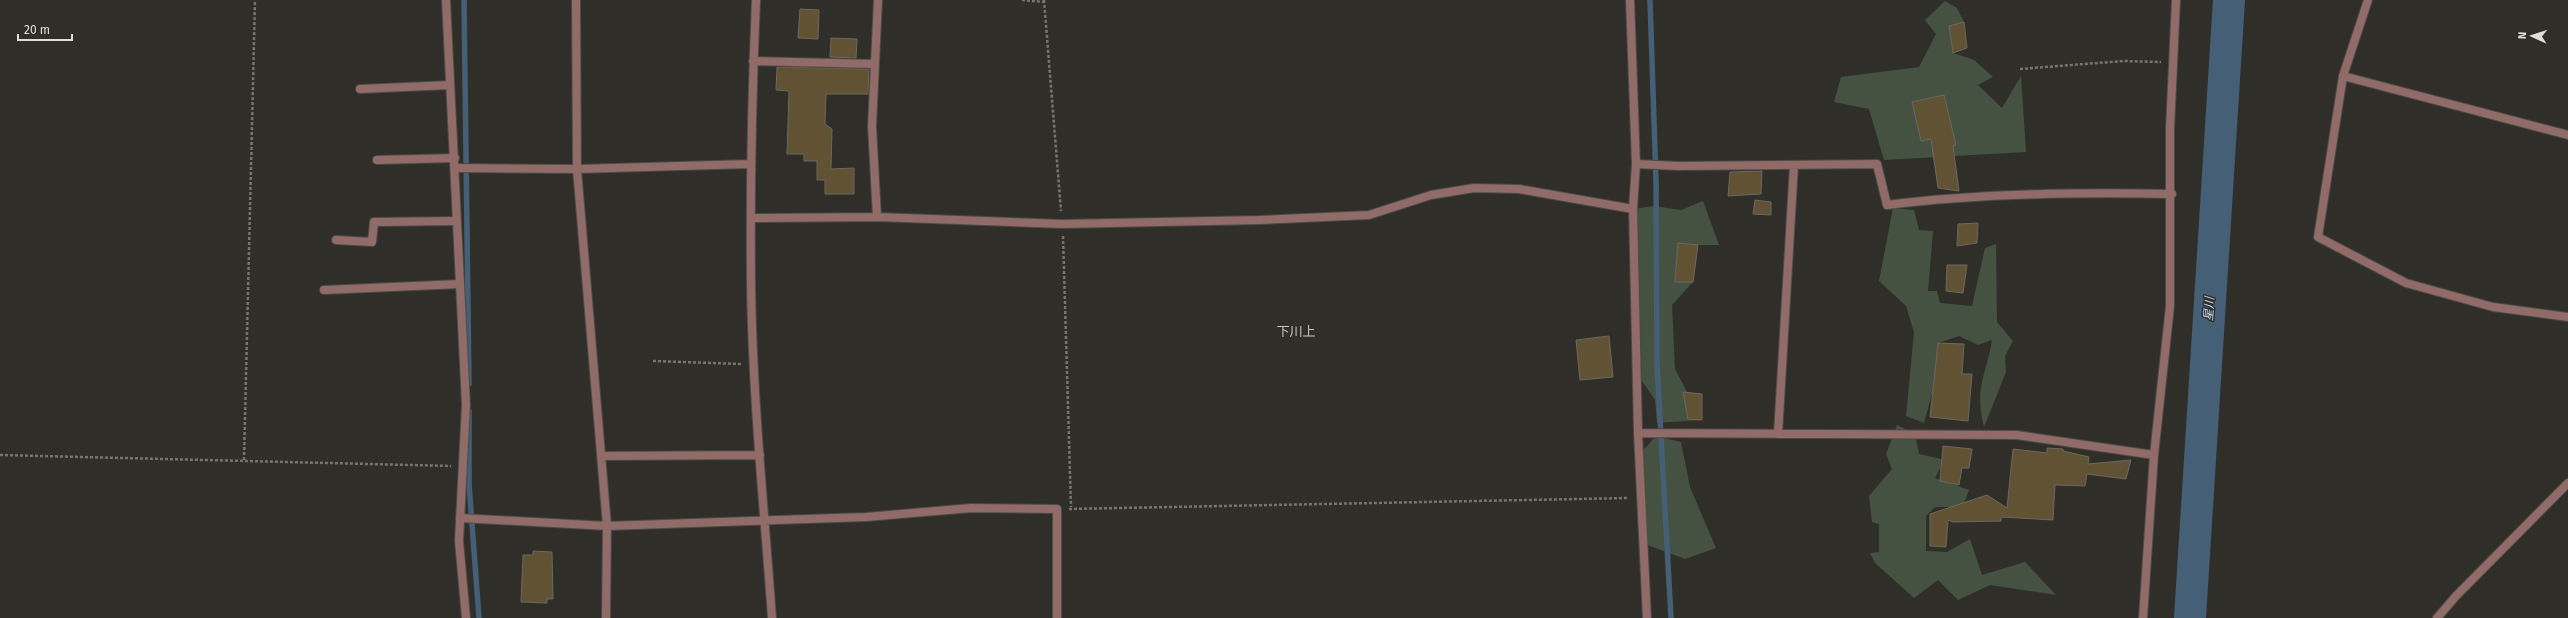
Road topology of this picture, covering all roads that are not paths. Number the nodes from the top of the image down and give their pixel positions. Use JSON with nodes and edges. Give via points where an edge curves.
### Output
{"nodes":[{"id":1,"x":446,"y":0,"type":"edge"},
{"id":2,"x":576,"y":0,"type":"edge"},
{"id":3,"x":756,"y":0,"type":"edge"},
{"id":4,"x":878,"y":0,"type":"edge"},
{"id":5,"x":1630,"y":0,"type":"edge"},
{"id":6,"x":2176,"y":0,"type":"edge"},
{"id":7,"x":2368,"y":0,"type":"edge"},
{"id":8,"x":753,"y":61,"type":"junction"},
{"id":9,"x":875,"y":64,"type":"junction"},
{"id":10,"x":2343,"y":76,"type":"junction"},
{"id":11,"x":450,"y":85,"type":"junction"},
{"id":12,"x":360,"y":89,"type":"dead end"},
{"id":13,"x":2568,"y":134,"type":"edge"},
{"id":14,"x":455,"y":158,"type":"junction"},
{"id":15,"x":377,"y":160,"type":"dead end"},
{"id":16,"x":749,"y":164,"type":"junction"},
{"id":17,"x":1636,"y":164,"type":"junction"},
{"id":18,"x":1794,"y":165,"type":"junction"},
{"id":19,"x":455,"y":168,"type":"junction"},
{"id":20,"x":578,"y":169,"type":"junction"},
{"id":21,"x":2172,"y":194,"type":"junction"},
{"id":22,"x":1633,"y":209,"type":"junction"},
{"id":23,"x":877,"y":217,"type":"junction"},
{"id":24,"x":752,"y":218,"type":"junction"},
{"id":25,"x":456,"y":221,"type":"junction"},
{"id":26,"x":336,"y":240,"type":"dead end"},
{"id":27,"x":460,"y":284,"type":"junction"},
{"id":28,"x":324,"y":290,"type":"dead end"},
{"id":29,"x":2568,"y":317,"type":"edge"},
{"id":30,"x":1638,"y":433,"type":"junction"},
{"id":31,"x":1778,"y":434,"type":"junction"},
{"id":32,"x":2154,"y":454,"type":"junction"},
{"id":33,"x":760,"y":455,"type":"junction"},
{"id":34,"x":601,"y":456,"type":"junction"},
{"id":35,"x":2568,"y":483,"type":"edge"},
{"id":36,"x":460,"y":518,"type":"junction"},
{"id":37,"x":765,"y":520,"type":"junction"},
{"id":38,"x":607,"y":526,"type":"junction"},
{"id":39,"x":466,"y":618,"type":"edge"},
{"id":40,"x":606,"y":618,"type":"edge"},
{"id":41,"x":772,"y":618,"type":"edge"},
{"id":42,"x":1057,"y":618,"type":"edge"},
{"id":43,"x":1646,"y":618,"type":"edge"},
{"id":44,"x":2143,"y":618,"type":"edge"},
{"id":45,"x":2437,"y":618,"type":"edge"}],
"edges":[{"from":1,"to":11,"type":"street"},
{"from":2,"to":20,"type":"street"},
{"from":3,"to":8,"type":"street"},
{"from":4,"to":9,"type":"street"},
{"from":5,"to":17,"type":"street"},
{"from":6,"to":21,"type":"street","via":[[2170,129]]},
{"from":7,"to":10,"type":"street"},
{"from":8,"to":9,"type":"street"},
{"from":8,"to":16,"type":"street"},
{"from":9,"to":23,"type":"street","via":[[872,126]]},
{"from":10,"to":13,"type":"street"},
{"from":10,"to":29,"type":"street","via":[[2318,237],[2406,283],[2493,307]]},
{"from":11,"to":12,"type":"street"},
{"from":11,"to":14,"type":"street"},
{"from":14,"to":15,"type":"street"},
{"from":14,"to":19,"type":"street"},
{"from":16,"to":20,"type":"street"},
{"from":16,"to":24,"type":"street"},
{"from":17,"to":18,"type":"street"},
{"from":17,"to":22,"type":"street"},
{"from":18,"to":21,"type":"street","via":[[1877,164],[1887,205],[1934,199],[2092,192]]},
{"from":18,"to":31,"type":"street"},
{"from":19,"to":20,"type":"street"},
{"from":19,"to":25,"type":"street"},
{"from":20,"to":34,"type":"street"},
{"from":21,"to":32,"type":"street","via":[[2170,306]]},
{"from":22,"to":23,"type":"street","via":[[1519,189],[1474,188],[1431,195],[1369,215],[1062,224]]},
{"from":22,"to":30,"type":"street"},
{"from":23,"to":24,"type":"street"},
{"from":24,"to":33,"type":"street","via":[[751,280]]},
{"from":25,"to":26,"type":"street","via":[[374,222],[372,242]]},
{"from":25,"to":27,"type":"street"},
{"from":27,"to":28,"type":"street"},
{"from":27,"to":36,"type":"street","via":[[466,405]]},
{"from":30,"to":31,"type":"street"},
{"from":30,"to":43,"type":"street"},
{"from":31,"to":32,"type":"street","via":[[2017,436]]},
{"from":32,"to":44,"type":"street"},
{"from":33,"to":34,"type":"street"},
{"from":33,"to":37,"type":"street"},
{"from":34,"to":38,"type":"street"},
{"from":35,"to":45,"type":"street"},
{"from":36,"to":38,"type":"street"},
{"from":36,"to":39,"type":"street","via":[[459,541]]},
{"from":37,"to":38,"type":"street"},
{"from":37,"to":41,"type":"street"},
{"from":37,"to":42,"type":"street","via":[[866,517],[971,508],[1056,509]]},
{"from":38,"to":40,"type":"street"}]}
